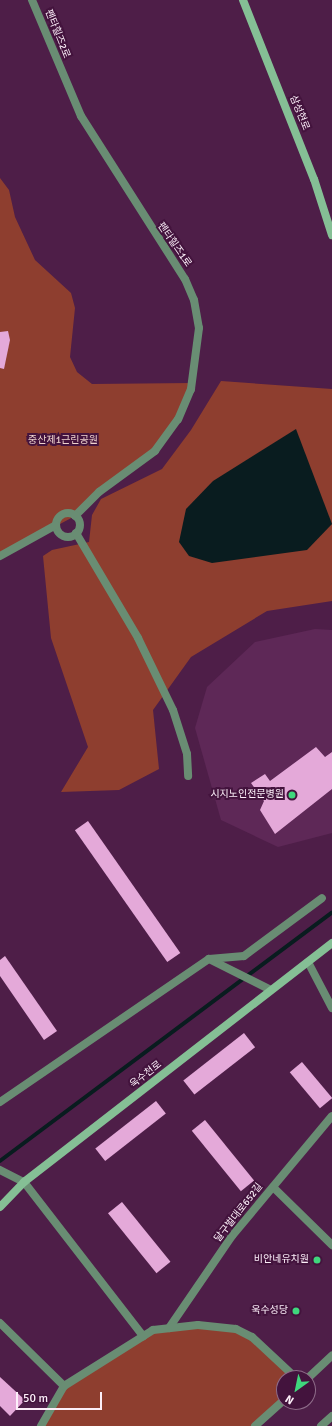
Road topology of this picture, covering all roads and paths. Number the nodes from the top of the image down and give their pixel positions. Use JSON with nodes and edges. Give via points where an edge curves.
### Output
{"nodes":[{"id":1,"x":32,"y":0,"type":"edge"},
{"id":2,"x":243,"y":0,"type":"edge"},
{"id":3,"x":63,"y":76,"type":"joint"},
{"id":4,"x":332,"y":235,"type":"edge"},
{"id":5,"x":75,"y":516,"type":"junction"},
{"id":6,"x":56,"y":525,"type":"junction"},
{"id":7,"x":76,"y":533,"type":"junction"},
{"id":8,"x":0,"y":556,"type":"edge"},
{"id":9,"x":188,"y":776,"type":"dead end"},
{"id":10,"x":322,"y":898,"type":"dead end"},
{"id":11,"x":332,"y":943,"type":"edge"},
{"id":12,"x":208,"y":959,"type":"junction"},
{"id":13,"x":308,"y":962,"type":"junction"},
{"id":14,"x":271,"y":990,"type":"junction"},
{"id":15,"x":332,"y":1008,"type":"edge"},
{"id":16,"x":0,"y":1102,"type":"edge"},
{"id":17,"x":332,"y":1116,"type":"edge"},
{"id":18,"x":0,"y":1170,"type":"edge"},
{"id":19,"x":24,"y":1182,"type":"junction"},
{"id":20,"x":273,"y":1187,"type":"junction"},
{"id":21,"x":0,"y":1207,"type":"edge"},
{"id":22,"x":332,"y":1245,"type":"edge"},
{"id":23,"x":0,"y":1323,"type":"edge"},
{"id":24,"x":169,"y":1328,"type":"junction"},
{"id":25,"x":143,"y":1336,"type":"junction"},
{"id":26,"x":332,"y":1356,"type":"edge"},
{"id":27,"x":287,"y":1370,"type":"edge"},
{"id":28,"x":316,"y":1371,"type":"edge"},
{"id":29,"x":64,"y":1386,"type":"junction"},
{"id":30,"x":276,"y":1407,"type":"edge"},
{"id":31,"x":332,"y":1416,"type":"edge"},
{"id":32,"x":41,"y":1426,"type":"edge"},
{"id":33,"x":255,"y":1426,"type":"edge"},
{"id":34,"x":321,"y":1426,"type":"edge"}],
"edges":[{"from":1,"to":3,"type":"street","name":"펜타힐즈2로"},
{"from":2,"to":4,"type":"main road","name":"삼성현로","via":[[314,179]]},
{"from":3,"to":5,"type":"street","name":"펜타힐즈1로","via":[[104,155],[185,278],[199,328],[191,389],[178,420],[155,451],[99,492]]},
{"from":5,"to":6,"type":"street","via":[[64,514]]},
{"from":5,"to":7,"type":"street","via":[[79,526]]},
{"from":6,"to":7,"type":"street","via":[[66,536]]},
{"from":6,"to":8,"type":"street"},
{"from":7,"to":9,"type":"street","via":[[138,638],[173,710],[187,754]]},
{"from":10,"to":12,"type":"street","via":[[244,956]]},
{"from":11,"to":13,"type":"main road","name":"욱수천로"},
{"from":12,"to":14,"type":"street"},
{"from":12,"to":16,"type":"street"},
{"from":13,"to":14,"type":"main road","name":"욱수천로"},
{"from":13,"to":15,"type":"street"},
{"from":14,"to":19,"type":"main road","name":"욱수천로"},
{"from":17,"to":20,"type":"street","name":"달구벌대로652길"},
{"from":18,"to":19,"type":"street"},
{"from":19,"to":21,"type":"main road","name":"욱수천로"},
{"from":19,"to":25,"type":"street"},
{"from":20,"to":22,"type":"street"},
{"from":20,"to":24,"type":"street","name":"달구벌대로652길","via":[[232,1236]]},
{"from":23,"to":29,"type":"street"},
{"from":24,"to":25,"type":"street","via":[[153,1330]]},
{"from":24,"to":27,"type":"street","via":[[198,1325],[236,1329],[252,1337]]},
{"from":25,"to":29,"type":"street"},
{"from":26,"to":28,"type":"street"},
{"from":29,"to":32,"type":"street"},
{"from":30,"to":33,"type":"street"},
{"from":31,"to":34,"type":"street"}]}
